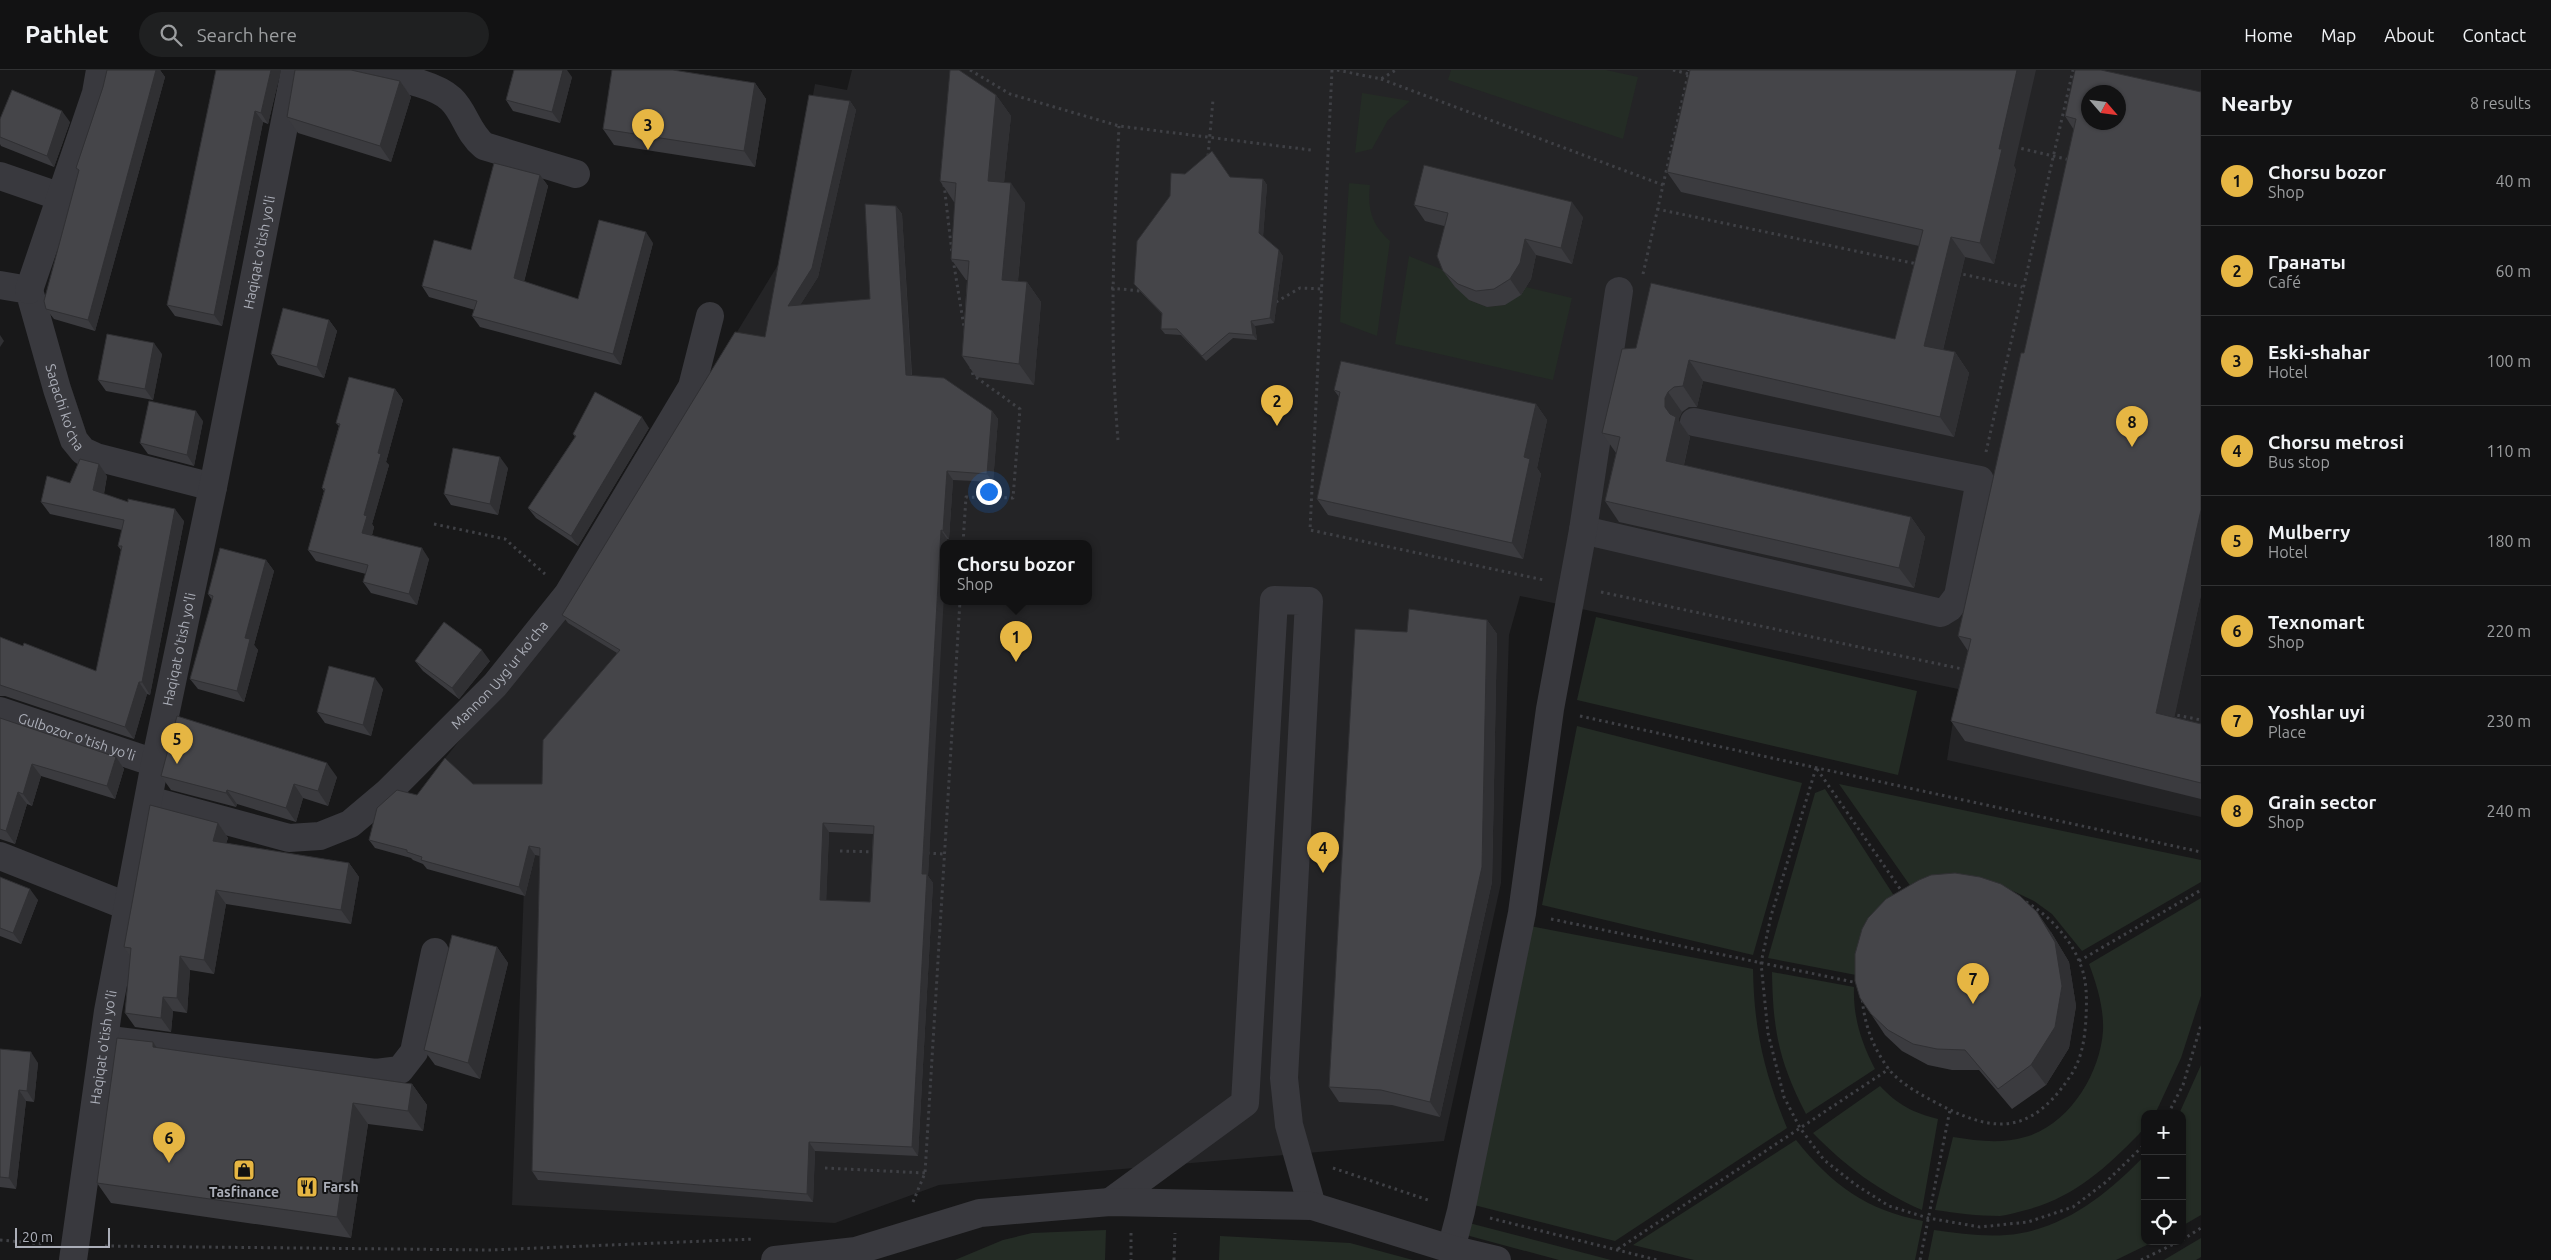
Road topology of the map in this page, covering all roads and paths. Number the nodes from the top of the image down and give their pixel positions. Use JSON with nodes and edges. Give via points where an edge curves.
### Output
{"nodes":[{"id":1,"x":100,"y":70,"type":"edge"},
{"id":2,"x":295,"y":70,"type":"edge"},
{"id":3,"x":363,"y":70,"type":"edge"},
{"id":4,"x":970,"y":70,"type":"edge"},
{"id":5,"x":1332,"y":70,"type":"edge"},
{"id":6,"x":1337,"y":70,"type":"edge"},
{"id":7,"x":1396,"y":70,"type":"edge"},
{"id":8,"x":1673,"y":70,"type":"edge"},
{"id":9,"x":2073,"y":70,"type":"edge"},
{"id":10,"x":1689,"y":72,"type":"edge"},
{"id":11,"x":1698,"y":76,"type":"edge"},
{"id":12,"x":1381,"y":80,"type":"junction"},
{"id":13,"x":1213,"y":100,"type":"dead end"},
{"id":14,"x":1119,"y":126,"type":"junction"},
{"id":15,"x":2006,"y":145,"type":"edge"},
{"id":16,"x":1311,"y":150,"type":"dead end"},
{"id":17,"x":2052,"y":156,"type":"junction"},
{"id":18,"x":1208,"y":158,"type":"edge"},
{"id":19,"x":2077,"y":161,"type":"edge"},
{"id":20,"x":576,"y":174,"type":"dead end"},
{"id":21,"x":0,"y":176,"type":"edge"},
{"id":22,"x":943,"y":177,"type":"edge"},
{"id":23,"x":1663,"y":186,"type":"junction"},
{"id":24,"x":62,"y":198,"type":"junction"},
{"id":25,"x":1657,"y":209,"type":"junction"},
{"id":26,"x":1926,"y":266,"type":"edge"},
{"id":27,"x":1955,"y":272,"type":"dead end"},
{"id":28,"x":1642,"y":277,"type":"dead end"},
{"id":29,"x":0,"y":284,"type":"edge"},
{"id":30,"x":2022,"y":287,"type":"junction"},
{"id":31,"x":1111,"y":288,"type":"junction"},
{"id":32,"x":1322,"y":289,"type":"junction"},
{"id":33,"x":29,"y":290,"type":"junction"},
{"id":34,"x":1140,"y":291,"type":"edge"},
{"id":35,"x":1620,"y":291,"type":"dead end"},
{"id":36,"x":1276,"y":302,"type":"dead end"},
{"id":37,"x":710,"y":316,"type":"dead end"},
{"id":38,"x":966,"y":336,"type":"edge"},
{"id":39,"x":971,"y":365,"type":"edge"},
{"id":40,"x":1694,"y":422,"type":"dead end"},
{"id":41,"x":1118,"y":440,"type":"dead end"},
{"id":42,"x":1980,"y":480,"type":"junction"},
{"id":43,"x":213,"y":487,"type":"junction"},
{"id":44,"x":434,"y":524,"type":"dead end"},
{"id":45,"x":1582,"y":530,"type":"junction"},
{"id":46,"x":963,"y":540,"type":"edge"},
{"id":47,"x":1572,"y":586,"type":"junction"},
{"id":48,"x":568,"y":594,"type":"junction"},
{"id":49,"x":960,"y":605,"type":"edge"},
{"id":50,"x":1968,"y":671,"type":"edge"},
{"id":51,"x":1550,"y":710,"type":"junction"},
{"id":52,"x":0,"y":711,"type":"edge"},
{"id":53,"x":2161,"y":712,"type":"edge"},
{"id":54,"x":2201,"y":719,"type":"edge"},
{"id":55,"x":155,"y":762,"type":"junction"},
{"id":56,"x":1816,"y":768,"type":"junction"},
{"id":57,"x":148,"y":800,"type":"junction"},
{"id":58,"x":840,"y":851,"type":"dead end"},
{"id":59,"x":878,"y":852,"type":"edge"},
{"id":60,"x":2201,"y":852,"type":"edge"},
{"id":61,"x":925,"y":853,"type":"edge"},
{"id":62,"x":944,"y":854,"type":"junction"},
{"id":63,"x":0,"y":856,"type":"edge"},
{"id":64,"x":2201,"y":890,"type":"edge"},
{"id":65,"x":1911,"y":904,"type":"junction"},
{"id":66,"x":129,"y":907,"type":"junction"},
{"id":67,"x":1522,"y":913,"type":"junction"},
{"id":68,"x":435,"y":952,"type":"dead end"},
{"id":69,"x":2079,"y":960,"type":"junction"},
{"id":70,"x":1761,"y":963,"type":"junction"},
{"id":71,"x":1862,"y":984,"type":"junction"},
{"id":72,"x":2201,"y":1026,"type":"edge"},
{"id":73,"x":104,"y":1039,"type":"junction"},
{"id":74,"x":1248,"y":1068,"type":"junction"},
{"id":75,"x":1889,"y":1069,"type":"junction"},
{"id":76,"x":1284,"y":1071,"type":"junction"},
{"id":77,"x":1950,"y":1110,"type":"junction"},
{"id":78,"x":2170,"y":1110,"type":"edge"},
{"id":79,"x":1800,"y":1128,"type":"junction"},
{"id":80,"x":2141,"y":1148,"type":"edge"},
{"id":81,"x":825,"y":1168,"type":"dead end"},
{"id":82,"x":925,"y":1173,"type":"junction"},
{"id":83,"x":1110,"y":1202,"type":"junction"},
{"id":84,"x":1312,"y":1206,"type":"junction"},
{"id":85,"x":911,"y":1207,"type":"dead end"},
{"id":86,"x":1928,"y":1218,"type":"junction"},
{"id":87,"x":2201,"y":1228,"type":"edge"},
{"id":88,"x":2186,"y":1238,"type":"edge"},
{"id":89,"x":0,"y":1240,"type":"edge"},
{"id":90,"x":2172,"y":1245,"type":"edge"},
{"id":91,"x":769,"y":1249,"type":"edge"},
{"id":92,"x":1451,"y":1249,"type":"junction"},
{"id":93,"x":1618,"y":1250,"type":"dead end"},
{"id":94,"x":73,"y":1253,"type":"edge"},
{"id":95,"x":1497,"y":1260,"type":"edge"},
{"id":96,"x":1920,"y":1260,"type":"edge"},
{"id":97,"x":2140,"y":1260,"type":"edge"}],
"edges":[{"from":1,"to":24,"type":"street","via":[[96,93]]},
{"from":2,"to":43,"type":"street","name":"Haqiqat o'tish yo'li"},
{"from":3,"to":20,"type":"street","via":[[437,89],[452,99],[473,137],[484,146]]},
{"from":4,"to":14,"type":"path","via":[[1010,94]]},
{"from":5,"to":32,"type":"path"},
{"from":6,"to":12,"type":"path"},
{"from":7,"to":12,"type":"path"},
{"from":8,"to":10,"type":"path"},
{"from":9,"to":17,"type":"path"},
{"from":10,"to":11,"type":"path"},
{"from":10,"to":23,"type":"path"},
{"from":12,"to":23,"type":"path"},
{"from":13,"to":18,"type":"path"},
{"from":14,"to":16,"type":"path"},
{"from":14,"to":31,"type":"path"},
{"from":15,"to":17,"type":"path"},
{"from":17,"to":19,"type":"path"},
{"from":17,"to":30,"type":"path"},
{"from":21,"to":24,"type":"street"},
{"from":22,"to":38,"type":"path"},
{"from":23,"to":25,"type":"path"},
{"from":24,"to":33,"type":"street"},
{"from":25,"to":26,"type":"path"},
{"from":25,"to":28,"type":"path"},
{"from":27,"to":30,"type":"path"},
{"from":29,"to":33,"type":"street"},
{"from":30,"to":42,"type":"path"},
{"from":31,"to":34,"type":"path"},
{"from":31,"to":41,"type":"path","via":[[1112,381]]},
{"from":32,"to":36,"type":"path","via":[[1300,288]]},
{"from":32,"to":47,"type":"path","via":[[1310,530]]},
{"from":33,"to":43,"type":"street","name":"Saqachi ko'cha","via":[[56,389],[74,440],[84,451],[96,457]]},
{"from":35,"to":45,"type":"street"},
{"from":37,"to":48,"type":"street","name":"Mannon Uyg'ur ko'cha","via":[[692,387]]},
{"from":39,"to":46,"type":"path","via":[[973,375],[1020,409],[1013,498],[966,496]]},
{"from":40,"to":42,"type":"street"},
{"from":42,"to":45,"type":"street","via":[[1958,596],[1941,613]]},
{"from":43,"to":55,"type":"street","name":"Haqiqat o'tish yo'li"},
{"from":44,"to":48,"type":"path","via":[[505,539]]},
{"from":45,"to":47,"type":"street"},
{"from":47,"to":50,"type":"path"},
{"from":47,"to":51,"type":"street"},
{"from":48,"to":57,"type":"street","name":"Mannon Uyg'ur ko'cha","via":[[495,685],[388,792],[350,824],[320,836],[289,838]]},
{"from":49,"to":62,"type":"path"},
{"from":51,"to":56,"type":"path"},
{"from":51,"to":67,"type":"street"},
{"from":52,"to":55,"type":"street","name":"Gulbozor o'tish yo'li"},
{"from":53,"to":54,"type":"path"},
{"from":55,"to":57,"type":"street","name":"Haqiqat o'tish yo'li"},
{"from":56,"to":60,"type":"path"},
{"from":56,"to":65,"type":"path"},
{"from":56,"to":70,"type":"path","via":[[1771,916]]},
{"from":57,"to":66,"type":"street","name":"Haqiqat o'tish yo'li"},
{"from":58,"to":59,"type":"path"},
{"from":61,"to":62,"type":"path"},
{"from":62,"to":82,"type":"path"},
{"from":63,"to":66,"type":"street"},
{"from":64,"to":69,"type":"path"},
{"from":65,"to":69,"type":"path","via":[[1932,892],[1958,886],[1985,888],[2011,895],[2050,921],[2067,939]]},
{"from":65,"to":71,"type":"path","via":[[1889,919],[1874,938],[1865,960]]},
{"from":66,"to":73,"type":"street","name":"Haqiqat o'tish yo'li"},
{"from":67,"to":70,"type":"path"},
{"from":67,"to":92,"type":"street"},
{"from":68,"to":73,"type":"street","via":[[414,1052],[400,1070],[376,1072]]},
{"from":69,"to":77,"type":"path","via":[[2085,983],[2085,1031],[2081,1054],[2059,1093],[2041,1110],[2018,1122],[2000,1125],[1984,1124]]},
{"from":70,"to":71,"type":"path"},
{"from":70,"to":79,"type":"path","via":[[1764,1006],[1775,1066],[1784,1097]]},
{"from":71,"to":75,"type":"path","via":[[1869,1029]]},
{"from":72,"to":78,"type":"path","via":[[2183,1085]]},
{"from":73,"to":94,"type":"street","name":"Haqiqat o'tish yo'li"},
{"from":74,"to":76,"type":"street"},
{"from":74,"to":76,"type":"street","via":[[1274,600],[1309,601]]},
{"from":74,"to":83,"type":"street","via":[[1245,1103]]},
{"from":75,"to":77,"type":"path","via":[[1918,1093]]},
{"from":75,"to":79,"type":"path"},
{"from":76,"to":84,"type":"street","via":[[1289,1125]]},
{"from":77,"to":86,"type":"path"},
{"from":79,"to":86,"type":"path","via":[[1824,1160],[1856,1185],[1889,1206]]},
{"from":79,"to":93,"type":"path"},
{"from":80,"to":86,"type":"path","via":[[2106,1182],[2072,1207],[2028,1222],[1980,1227]]},
{"from":81,"to":82,"type":"path"},
{"from":82,"to":85,"type":"path"},
{"from":83,"to":84,"type":"street"},
{"from":83,"to":91,"type":"street","via":[[980,1213],[856,1250]]},
{"from":84,"to":92,"type":"street"},
{"from":86,"to":96,"type":"path"},
{"from":87,"to":88,"type":"path"},
{"from":89,"to":94,"type":"path"},
{"from":90,"to":97,"type":"path"},
{"from":91,"to":94,"type":"path"},
{"from":92,"to":95,"type":"street"}]}
